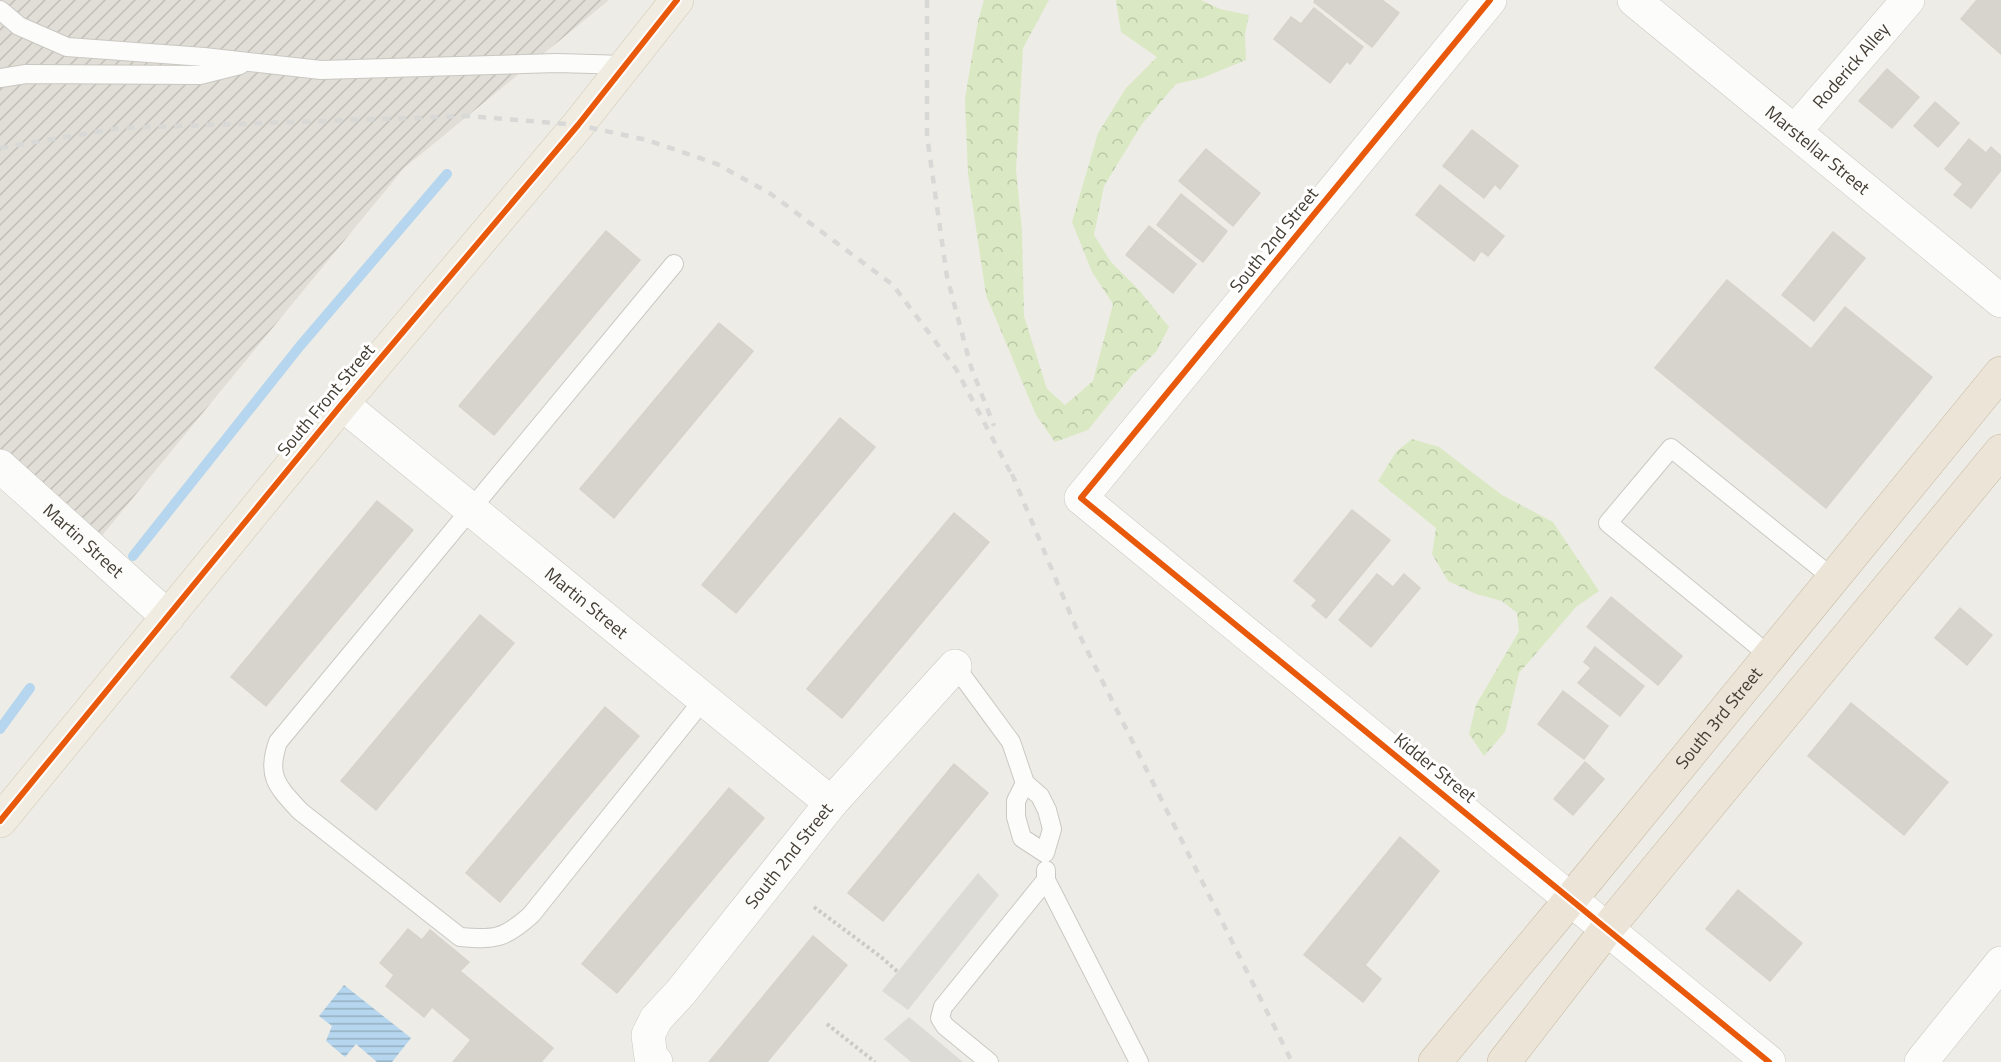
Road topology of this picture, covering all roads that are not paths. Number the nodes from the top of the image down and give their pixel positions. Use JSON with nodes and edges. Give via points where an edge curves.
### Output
{"nodes":[{"id":1,"x":677,"y":0,"type":"edge"},
{"id":2,"x":1490,"y":0,"type":"edge"},
{"id":3,"x":1634,"y":0,"type":"edge"},
{"id":4,"x":1908,"y":0,"type":"edge"},
{"id":5,"x":0,"y":10,"type":"edge"},
{"id":6,"x":250,"y":62,"type":"junction"},
{"id":7,"x":626,"y":65,"type":"junction"},
{"id":8,"x":0,"y":78,"type":"edge"},
{"id":9,"x":1795,"y":131,"type":"junction"},
{"id":10,"x":674,"y":264,"type":"dead end"},
{"id":11,"x":2001,"y":301,"type":"edge"},
{"id":12,"x":2001,"y":373,"type":"edge"},
{"id":13,"x":342,"y":404,"type":"junction"},
{"id":14,"x":2001,"y":451,"type":"edge"},
{"id":15,"x":0,"y":466,"type":"edge"},
{"id":16,"x":1081,"y":498,"type":"joint"},
{"id":17,"x":471,"y":509,"type":"junction"},
{"id":18,"x":1833,"y":579,"type":"junction"},
{"id":19,"x":168,"y":617,"type":"junction"},
{"id":20,"x":1770,"y":656,"type":"junction"},
{"id":21,"x":955,"y":666,"type":"joint"},
{"id":22,"x":704,"y":699,"type":"junction"},
{"id":23,"x":1025,"y":783,"type":"junction"},
{"id":24,"x":831,"y":803,"type":"junction"},
{"id":25,"x":0,"y":821,"type":"edge"},
{"id":26,"x":1045,"y":853,"type":"junction"},
{"id":27,"x":1047,"y":880,"type":"junction"},
{"id":28,"x":1571,"y":899,"type":"junction"},
{"id":29,"x":1608,"y":929,"type":"junction"},
{"id":30,"x":2001,"y":963,"type":"edge"},
{"id":31,"x":654,"y":1060,"type":"edge"},
{"id":32,"x":989,"y":1062,"type":"edge"},
{"id":33,"x":1139,"y":1062,"type":"edge"},
{"id":34,"x":1435,"y":1062,"type":"edge"},
{"id":35,"x":1504,"y":1062,"type":"edge"},
{"id":36,"x":1769,"y":1062,"type":"edge"},
{"id":37,"x":1921,"y":1062,"type":"edge"}],
"edges":[{"from":1,"to":7,"type":"main road","name":"South Front Street"},
{"from":2,"to":16,"type":"street","name":"South 2nd Street"},
{"from":3,"to":9,"type":"street","name":"Marstellar Street"},
{"from":4,"to":9,"type":"street","name":"Roderick Alley"},
{"from":5,"to":6,"type":"lane","via":[[18,26],[67,47]]},
{"from":6,"to":7,"type":"lane","via":[[321,70],[556,63]]},
{"from":6,"to":8,"type":"lane","via":[[200,75],[26,74]]},
{"from":7,"to":13,"type":"main road","name":"South Front Street"},
{"from":9,"to":11,"type":"street","name":"Marstellar Street"},
{"from":10,"to":17,"type":"lane"},
{"from":12,"to":18,"type":"highway","name":"South 3rd Street"},
{"from":13,"to":17,"type":"street","name":"Martin Street"},
{"from":13,"to":19,"type":"main road","name":"South Front Street"},
{"from":14,"to":29,"type":"highway"},
{"from":15,"to":19,"type":"street","name":"Martin Street"},
{"from":16,"to":28,"type":"street","name":"Kidder Street"},
{"from":17,"to":22,"type":"street","name":"Martin Street"},
{"from":17,"to":22,"type":"lane","via":[[278,742],[273,773],[278,788],[300,811],[460,937],[502,936],[531,915]]},
{"from":18,"to":20,"type":"highway","name":"South 3rd Street"},
{"from":18,"to":20,"type":"lane","via":[[1671,448],[1608,522]]},
{"from":19,"to":25,"type":"main road","name":"South Front Street"},
{"from":20,"to":28,"type":"highway","name":"South 3rd Street"},
{"from":21,"to":23,"type":"lane","via":[[1011,742]]},
{"from":21,"to":24,"type":"street","name":"South 2nd Street"},
{"from":22,"to":24,"type":"street","name":"Martin Street"},
{"from":23,"to":26,"type":"lane","via":[[1040,796],[1047,810],[1052,829]]},
{"from":23,"to":26,"type":"lane","via":[[1016,801],[1016,817],[1023,838]]},
{"from":24,"to":31,"type":"street","name":"South 2nd Street","via":[[656,1019],[648,1035]]},
{"from":26,"to":27,"type":"lane"},
{"from":27,"to":32,"type":"lane","via":[[943,1007],[940,1018],[945,1026]]},
{"from":27,"to":33,"type":"lane"},
{"from":28,"to":29,"type":"street","name":"Kidder Street"},
{"from":28,"to":34,"type":"highway","name":"South 3rd Street"},
{"from":29,"to":35,"type":"highway"},
{"from":29,"to":36,"type":"street","name":"Kidder Street"},
{"from":30,"to":37,"type":"street"}]}
